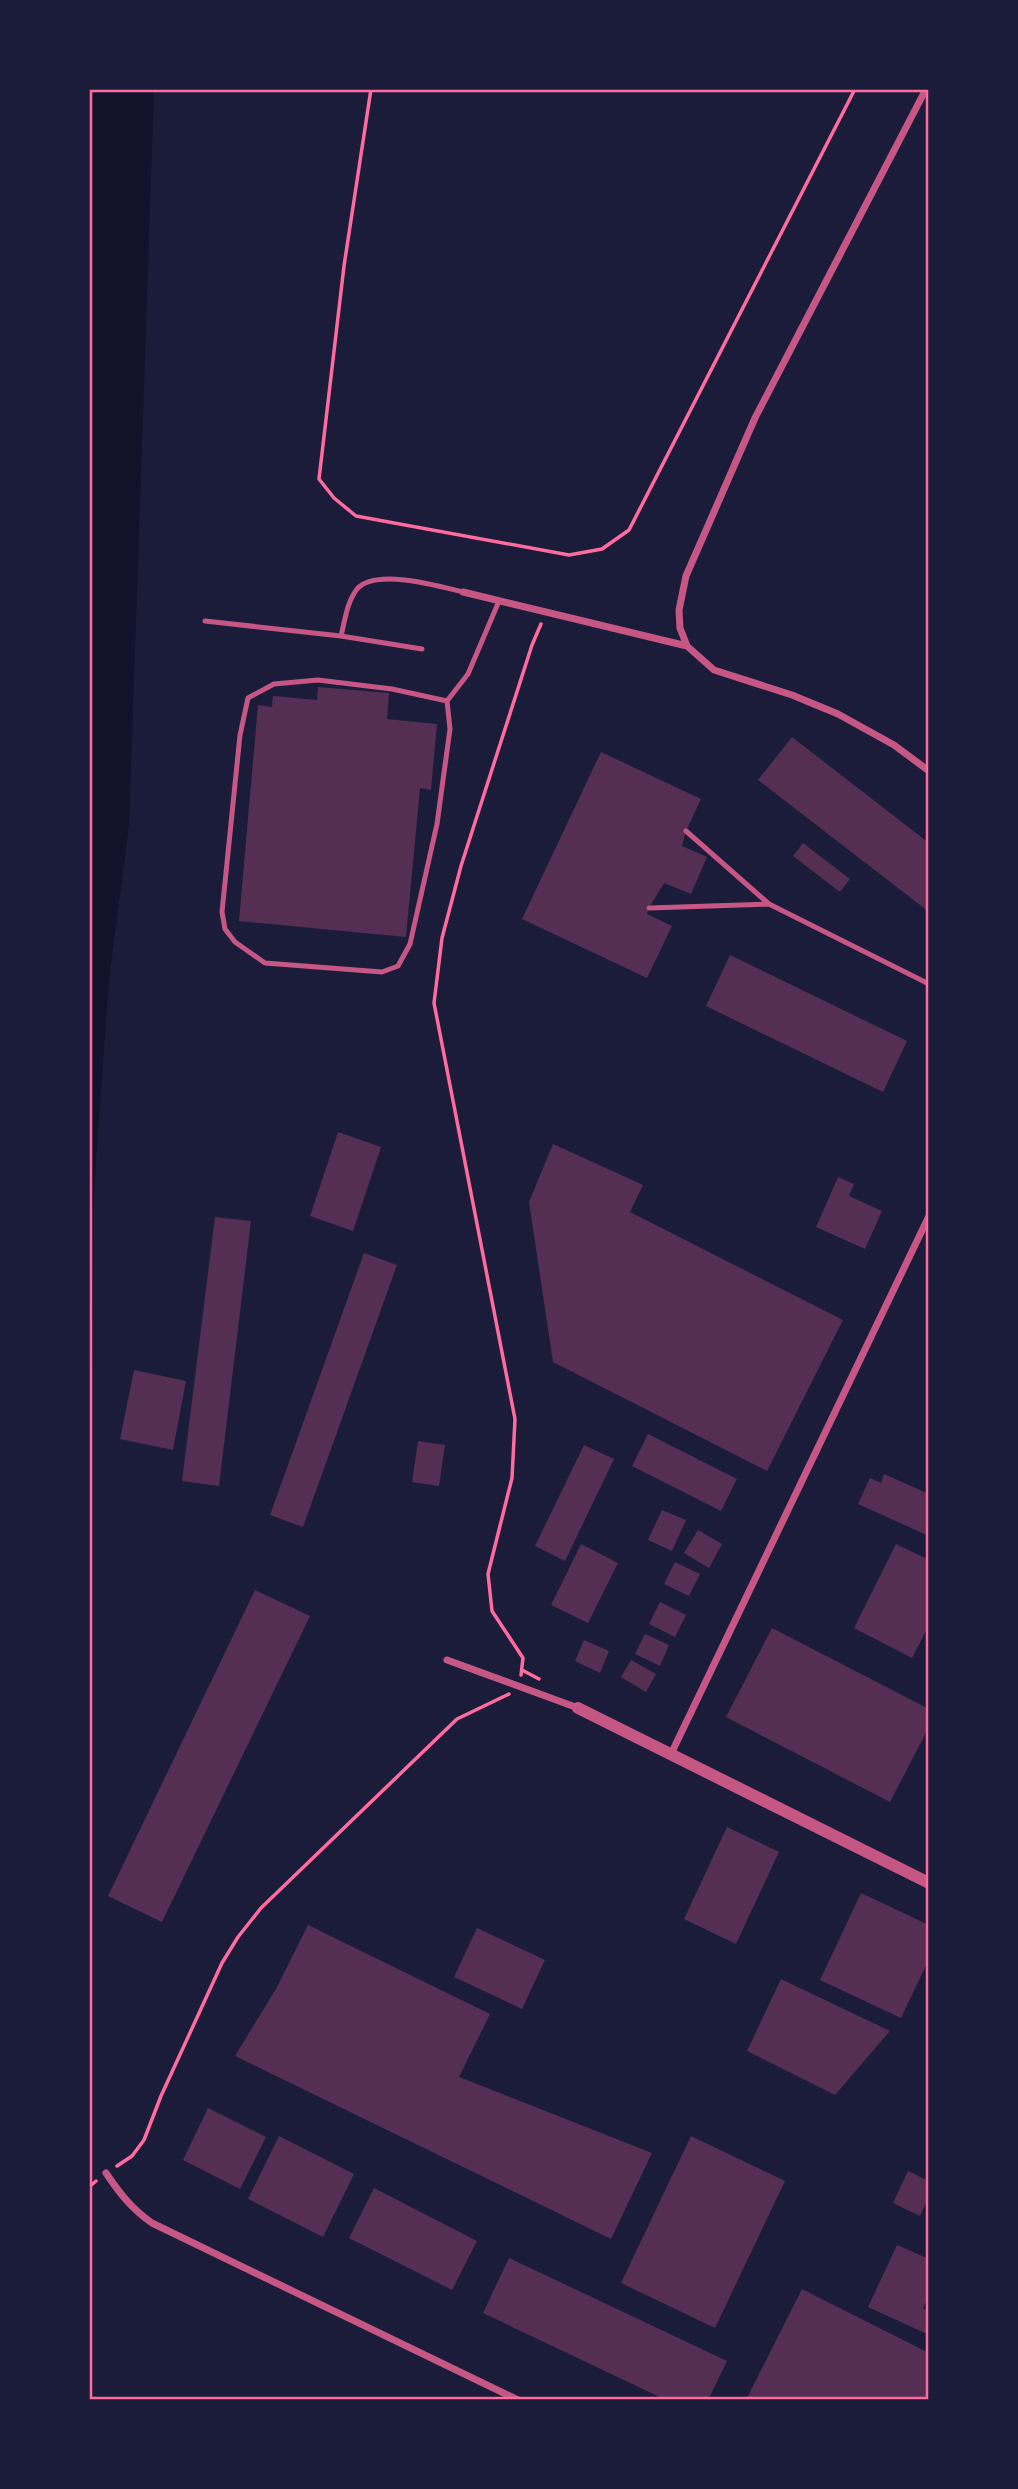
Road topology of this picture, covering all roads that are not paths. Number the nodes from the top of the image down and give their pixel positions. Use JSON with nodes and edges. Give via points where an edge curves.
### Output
{"nodes":[{"id":1,"x":926,"y":89,"type":"edge"},
{"id":2,"x":463,"y":592,"type":"joint"},
{"id":3,"x":499,"y":601,"type":"junction"},
{"id":4,"x":205,"y":621,"type":"dead end"},
{"id":5,"x":341,"y":636,"type":"junction"},
{"id":6,"x":687,"y":646,"type":"junction"},
{"id":7,"x":422,"y":649,"type":"dead end"},
{"id":8,"x":447,"y":701,"type":"junction"},
{"id":9,"x":929,"y":771,"type":"edge"},
{"id":10,"x":686,"y":831,"type":"dead end"},
{"id":11,"x":769,"y":904,"type":"junction"},
{"id":12,"x":649,"y":908,"type":"dead end"},
{"id":13,"x":929,"y":984,"type":"edge"},
{"id":14,"x":929,"y":1216,"type":"edge"},
{"id":15,"x":447,"y":1660,"type":"dead end"},
{"id":16,"x":578,"y":1708,"type":"joint"},
{"id":17,"x":671,"y":1754,"type":"junction"},
{"id":18,"x":929,"y":1883,"type":"edge"},
{"id":19,"x":106,"y":2173,"type":"road end"},
{"id":20,"x":518,"y":2400,"type":"edge"}],
"edges":[{"from":1,"to":6,"type":"street","via":[[755,418],[700,543],[679,610]]},
{"from":2,"to":3,"type":"street"},
{"from":2,"to":5,"type":"lane","via":[[375,579],[359,587],[350,601]]},
{"from":3,"to":6,"type":"street"},
{"from":3,"to":8,"type":"lane","via":[[468,674]]},
{"from":4,"to":5,"type":"lane"},
{"from":5,"to":7,"type":"lane"},
{"from":6,"to":9,"type":"street","via":[[714,670],[838,714]]},
{"from":8,"to":8,"type":"lane","via":[[392,688],[318,680],[274,684],[248,698],[222,912],[225,929],[235,942],[265,963],[382,972],[398,966],[411,944],[437,824],[450,729]]},
{"from":10,"to":11,"type":"lane"},
{"from":11,"to":12,"type":"lane"},
{"from":11,"to":13,"type":"lane"},
{"from":14,"to":17,"type":"street"},
{"from":15,"to":16,"type":"street"},
{"from":16,"to":17,"type":"street"},
{"from":17,"to":18,"type":"street"},
{"from":19,"to":20,"type":"street","via":[[135,2211],[152,2222]]}]}
